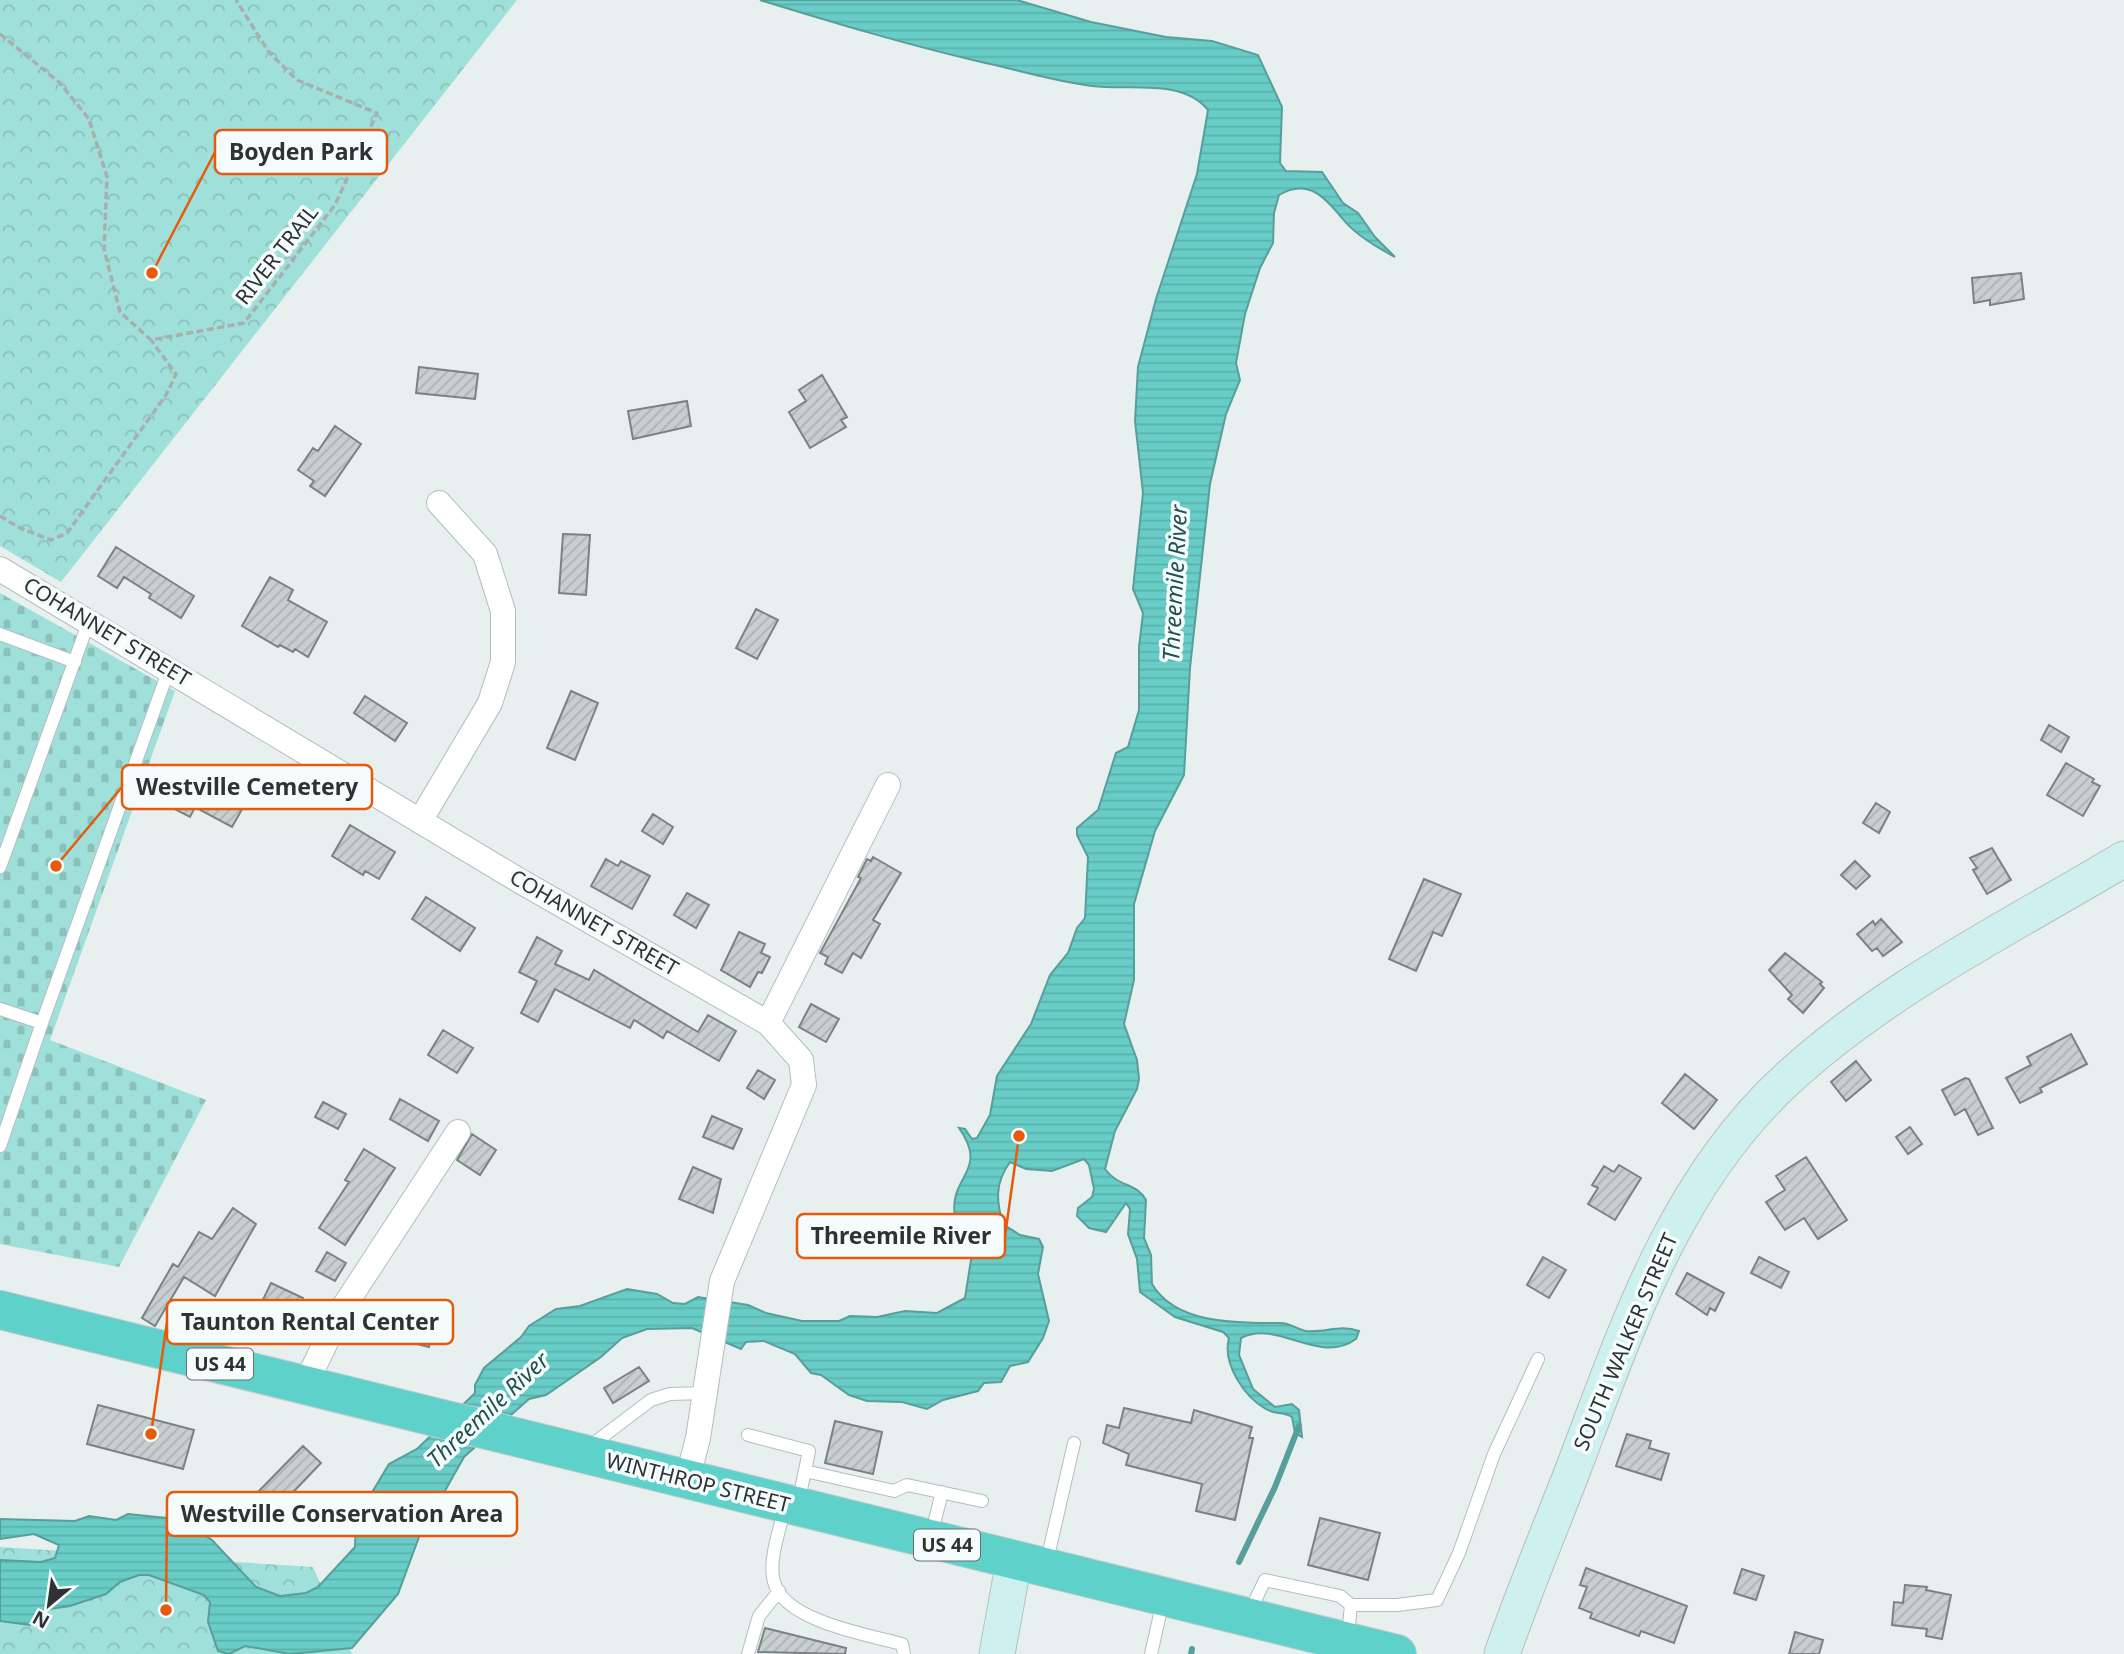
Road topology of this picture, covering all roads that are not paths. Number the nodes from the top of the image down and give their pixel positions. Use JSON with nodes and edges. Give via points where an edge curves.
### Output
{"nodes":[{"id":1,"x":439,"y":503,"type":"dead end"},
{"id":2,"x":0,"y":569,"type":"edge"},
{"id":3,"x":89,"y":621,"type":"junction"},
{"id":4,"x":0,"y":634,"type":"edge"},
{"id":5,"x":75,"y":662,"type":"junction"},
{"id":6,"x":169,"y":668,"type":"junction"},
{"id":7,"x":888,"y":785,"type":"dead end"},
{"id":8,"x":420,"y":821,"type":"junction"},
{"id":9,"x":2124,"y":859,"type":"edge"},
{"id":10,"x":0,"y":867,"type":"edge"},
{"id":11,"x":0,"y":1009,"type":"edge"},
{"id":12,"x":42,"y":1023,"type":"junction"},
{"id":13,"x":768,"y":1023,"type":"junction"},
{"id":14,"x":458,"y":1132,"type":"dead end"},
{"id":15,"x":0,"y":1146,"type":"edge"},
{"id":16,"x":0,"y":1310,"type":"edge"},
{"id":17,"x":1538,"y":1359,"type":"dead end"},
{"id":18,"x":707,"y":1382,"type":"junction"},
{"id":19,"x":305,"y":1385,"type":"junction"},
{"id":20,"x":748,"y":1435,"type":"dead end"},
{"id":21,"x":1074,"y":1443,"type":"dead end"},
{"id":22,"x":580,"y":1454,"type":"junction"},
{"id":23,"x":805,"y":1471,"type":"junction"},
{"id":24,"x":687,"y":1480,"type":"junction"},
{"id":25,"x":942,"y":1492,"type":"junction"},
{"id":26,"x":982,"y":1502,"type":"dead end"},
{"id":27,"x":791,"y":1506,"type":"junction"},
{"id":28,"x":930,"y":1540,"type":"junction"},
{"id":29,"x":1029,"y":1565,"type":"junction"},
{"id":30,"x":779,"y":1591,"type":"junction"},
{"id":31,"x":1164,"y":1597,"type":"junction"},
{"id":32,"x":1352,"y":1605,"type":"junction"},
{"id":33,"x":1247,"y":1617,"type":"junction"},
{"id":34,"x":1348,"y":1642,"type":"junction"},
{"id":35,"x":748,"y":1654,"type":"edge"},
{"id":36,"x":904,"y":1654,"type":"edge"},
{"id":37,"x":997,"y":1654,"type":"edge"},
{"id":38,"x":1151,"y":1654,"type":"edge"},
{"id":39,"x":1397,"y":1654,"type":"edge"},
{"id":40,"x":1502,"y":1654,"type":"edge"}],
"edges":[{"from":1,"to":8,"type":"street","via":[[485,554],[503,611],[503,662],[490,703]]},
{"from":2,"to":3,"type":"street","name":"COHANNET STREET"},
{"from":3,"to":5,"type":"lane"},
{"from":3,"to":6,"type":"street","name":"COHANNET STREET"},
{"from":4,"to":5,"type":"lane"},
{"from":5,"to":10,"type":"lane"},
{"from":6,"to":8,"type":"street","name":"COHANNET STREET"},
{"from":6,"to":12,"type":"lane"},
{"from":7,"to":13,"type":"street"},
{"from":8,"to":13,"type":"street","name":"COHANNET STREET"},
{"from":9,"to":40,"type":"street","name":"SOUTH WALKER STREET","via":[[1962,953],[1867,1016],[1783,1083],[1734,1137],[1686,1207],[1656,1262]]},
{"from":11,"to":12,"type":"lane"},
{"from":12,"to":15,"type":"lane"},
{"from":13,"to":18,"type":"street","name":"COHANNET STREET","via":[[802,1060],[804,1085],[720,1290]]},
{"from":14,"to":19,"type":"street","via":[[341,1311]]},
{"from":16,"to":19,"type":"highway","name":"WINTHROP STREET","number":"US 44"},
{"from":17,"to":32,"type":"lane","via":[[1494,1454],[1437,1600]]},
{"from":18,"to":22,"type":"lane","via":[[651,1400]]},
{"from":18,"to":24,"type":"street","name":"COHANNET STREET"},
{"from":19,"to":22,"type":"highway","name":"WINTHROP STREET","number":"US 44"},
{"from":20,"to":23,"type":"lane","via":[[810,1451]]},
{"from":21,"to":29,"type":"lane"},
{"from":22,"to":24,"type":"highway","name":"WINTHROP STREET","number":"US 44"},
{"from":23,"to":25,"type":"lane","via":[[894,1491],[907,1485]]},
{"from":23,"to":27,"type":"lane"},
{"from":24,"to":27,"type":"highway","name":"WINTHROP STREET","number":"US 44"},
{"from":25,"to":26,"type":"lane"},
{"from":25,"to":28,"type":"lane"},
{"from":27,"to":28,"type":"highway","name":"WINTHROP STREET","number":"US 44"},
{"from":27,"to":30,"type":"lane","via":[[774,1558],[774,1582]]},
{"from":28,"to":29,"type":"highway","name":"WINTHROP STREET","number":"US 44"},
{"from":29,"to":31,"type":"highway","name":"WINTHROP STREET","number":"US 44"},
{"from":29,"to":37,"type":"street"},
{"from":30,"to":35,"type":"lane","via":[[759,1616]]},
{"from":30,"to":36,"type":"lane","via":[[786,1603],[810,1616],[902,1644]]},
{"from":31,"to":33,"type":"highway","name":"WINTHROP STREET","number":"US 44"},
{"from":31,"to":38,"type":"lane"},
{"from":32,"to":33,"type":"lane","via":[[1340,1596],[1265,1580]]},
{"from":32,"to":34,"type":"lane"},
{"from":33,"to":34,"type":"highway","name":"WINTHROP STREET","number":"US 44"},
{"from":34,"to":39,"type":"highway","name":"WINTHROP STREET","number":"US 44"}]}
